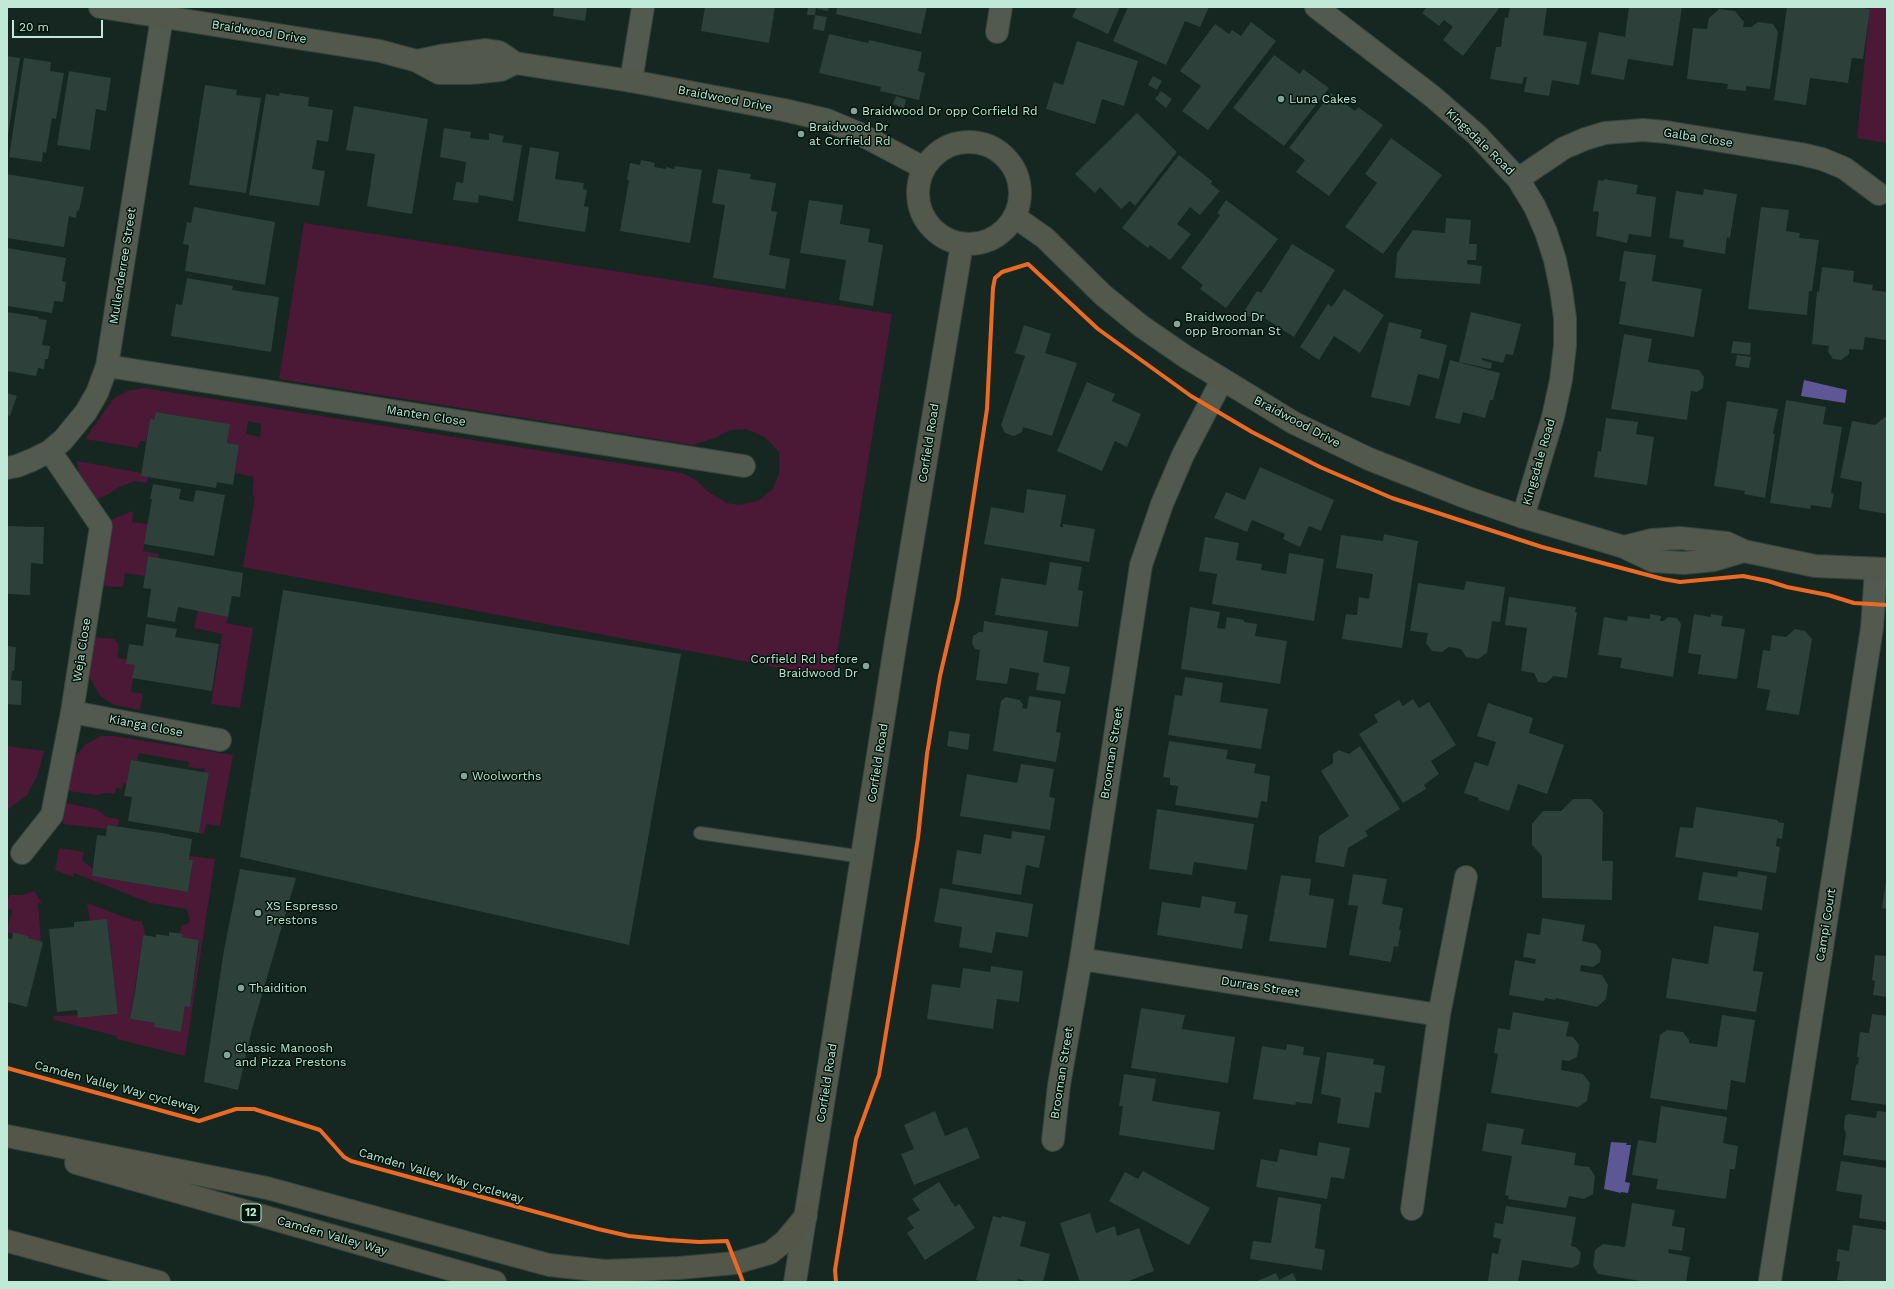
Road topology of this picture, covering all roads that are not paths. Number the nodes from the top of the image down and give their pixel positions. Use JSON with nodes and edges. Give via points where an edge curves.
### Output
{"nodes":[{"id":1,"x":100,"y":7,"type":"edge"},
{"id":2,"x":643,"y":7,"type":"edge"},
{"id":3,"x":1001,"y":7,"type":"edge"},
{"id":4,"x":1316,"y":7,"type":"edge"},
{"id":5,"x":162,"y":17,"type":"junction"},
{"id":6,"x":997,"y":32,"type":"dead end"},
{"id":7,"x":631,"y":81,"type":"junction"},
{"id":8,"x":924,"y":168,"type":"junction"},
{"id":9,"x":1518,"y":179,"type":"junction"},
{"id":10,"x":1879,"y":194,"type":"dead end"},
{"id":11,"x":1015,"y":217,"type":"junction"},
{"id":12,"x":962,"y":244,"type":"junction"},
{"id":13,"x":107,"y":366,"type":"junction"},
{"id":14,"x":1222,"y":380,"type":"junction"},
{"id":15,"x":50,"y":451,"type":"junction"},
{"id":16,"x":744,"y":466,"type":"dead end"},
{"id":17,"x":7,"y":468,"type":"edge"},
{"id":18,"x":1523,"y":517,"type":"junction"},
{"id":19,"x":1882,"y":569,"type":"edge"},
{"id":20,"x":72,"y":712,"type":"junction"},
{"id":21,"x":220,"y":740,"type":"dead end"},
{"id":22,"x":700,"y":833,"type":"dead end"},
{"id":23,"x":22,"y":853,"type":"dead end"},
{"id":24,"x":863,"y":857,"type":"junction"},
{"id":25,"x":1466,"y":877,"type":"dead end"},
{"id":26,"x":1081,"y":959,"type":"junction"},
{"id":27,"x":1439,"y":1015,"type":"junction"},
{"id":28,"x":7,"y":1136,"type":"edge"},
{"id":29,"x":1053,"y":1140,"type":"dead end"},
{"id":30,"x":7,"y":1144,"type":"edge"},
{"id":31,"x":1412,"y":1209,"type":"dead end"},
{"id":32,"x":806,"y":1216,"type":"junction"},
{"id":33,"x":7,"y":1241,"type":"edge"},
{"id":34,"x":1770,"y":1280,"type":"dead end"},
{"id":35,"x":159,"y":1282,"type":"edge"},
{"id":36,"x":495,"y":1282,"type":"edge"},
{"id":37,"x":795,"y":1282,"type":"edge"}],
"edges":[{"from":1,"to":5,"type":"street","name":"Braidwood Drive"},
{"from":2,"to":7,"type":"street"},
{"from":3,"to":6,"type":"street"},
{"from":4,"to":9,"type":"street","name":"Kingsdale Road","via":[[1432,96],[1477,135]]},
{"from":5,"to":7,"type":"street","name":"Braidwood Drive","via":[[380,51],[417,61],[439,73],[501,70],[515,63]]},
{"from":5,"to":13,"type":"street","name":"Mullenderree Street"},
{"from":7,"to":8,"type":"street","name":"Braidwood Drive","via":[[826,120],[860,134]]},
{"from":8,"to":11,"type":"street","via":[[935,154],[951,145],[968,142],[986,144],[1001,153],[1013,166],[1020,183],[1020,200]]},
{"from":8,"to":12,"type":"street","via":[[918,183],[923,216],[932,230],[946,239]]},
{"from":9,"to":10,"type":"street","name":"Galba Close","via":[[1564,148],[1584,139],[1605,133],[1643,130],[1822,159],[1844,168]]},
{"from":9,"to":18,"type":"street","name":"Kingsdale Road","via":[[1546,232],[1558,275],[1565,318],[1561,380],[1553,417]]},
{"from":11,"to":12,"type":"street","via":[[1006,230],[993,239],[978,244]]},
{"from":11,"to":14,"type":"street","name":"Braidwood Drive","via":[[1045,238],[1103,295],[1141,326]]},
{"from":12,"to":24,"type":"street","name":"Corfield Road","via":[[896,640]]},
{"from":13,"to":15,"type":"street","name":"Mullenderree Street","via":[[97,393],[86,412],[63,440]]},
{"from":13,"to":16,"type":"street","name":"Manten Close"},
{"from":14,"to":18,"type":"street","name":"Braidwood Drive","via":[[1294,423],[1369,459]]},
{"from":14,"to":26,"type":"street","name":"Brooman Street","via":[[1183,455],[1162,504],[1141,565]]},
{"from":15,"to":17,"type":"street","name":"Mullenderree Street"},
{"from":15,"to":20,"type":"street","name":"Weja Close","via":[[101,526]]},
{"from":18,"to":19,"type":"street","name":"Braidwood Drive","via":[[1624,547],[1653,560],[1684,563],[1714,560],[1744,552],[1815,566]]},
{"from":19,"to":34,"type":"street","name":"Campi Court"},
{"from":20,"to":21,"type":"street","name":"Kianga Close"},
{"from":20,"to":23,"type":"street","name":"Weja Close","via":[[52,815]]},
{"from":22,"to":24,"type":"lane"},
{"from":24,"to":32,"type":"street","name":"Corfield Road"},
{"from":25,"to":27,"type":"street"},
{"from":26,"to":27,"type":"street","name":"Durras Street"},
{"from":26,"to":29,"type":"street","name":"Brooman Street","via":[[1059,1085]]},
{"from":27,"to":31,"type":"street"},
{"from":28,"to":32,"type":"main road","via":[[267,1188],[549,1265],[605,1271],[735,1263],[770,1253]]},
{"from":30,"to":36,"type":"main road","name":"Camden Valley Way","number":"12"},
{"from":32,"to":37,"type":"street","name":"Corfield Road"},
{"from":33,"to":35,"type":"main road"}]}
